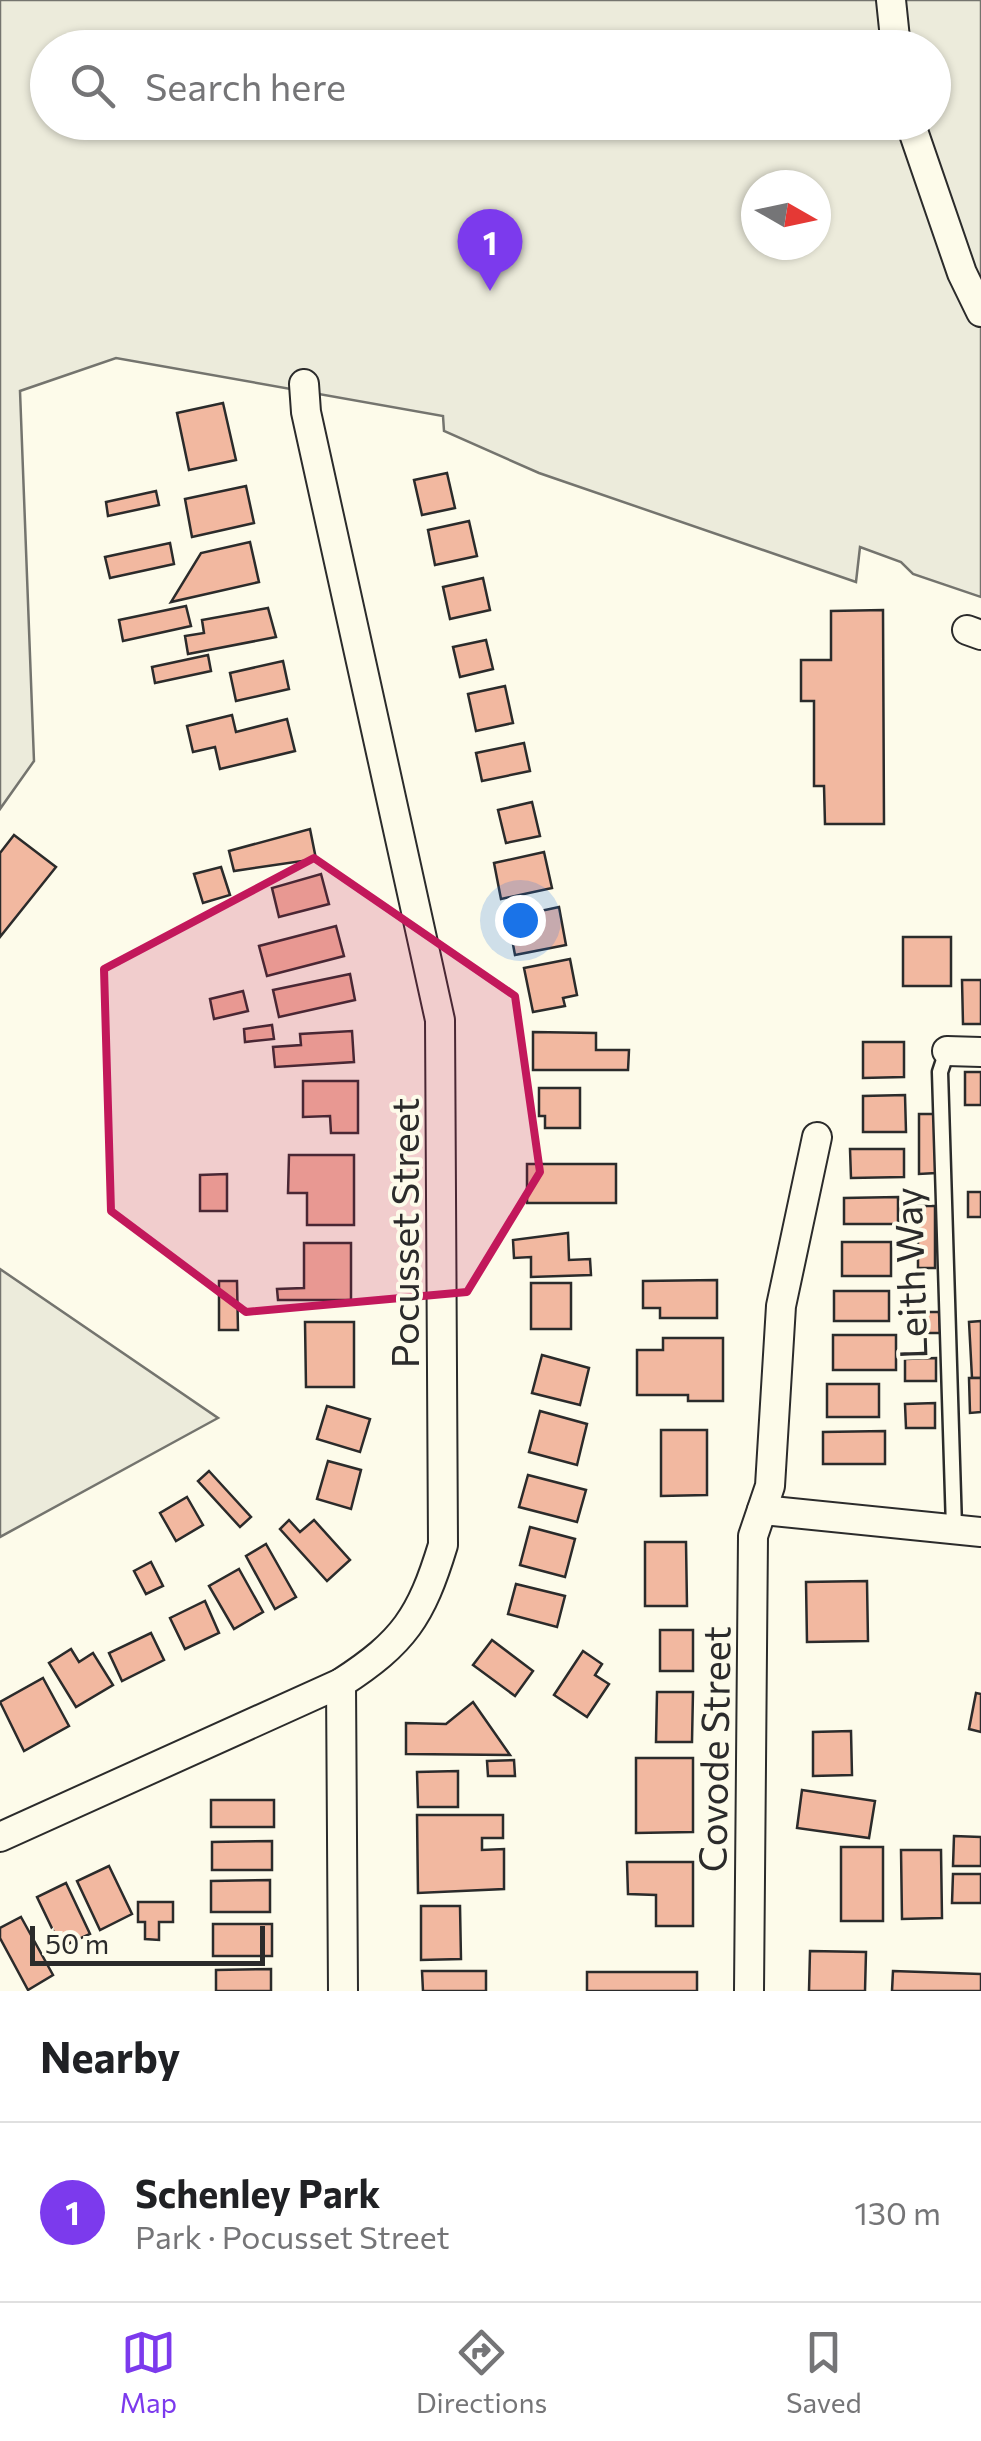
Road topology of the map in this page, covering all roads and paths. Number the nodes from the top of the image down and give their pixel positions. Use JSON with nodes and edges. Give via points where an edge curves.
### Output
{"nodes":[{"id":1,"x":891,"y":0,"type":"edge"},
{"id":2,"x":894,"y":30,"type":"edge"},
{"id":3,"x":916,"y":140,"type":"edge"},
{"id":4,"x":981,"y":312,"type":"edge"},
{"id":5,"x":304,"y":384,"type":"dead end"},
{"id":6,"x":947,"y":1051,"type":"joint"},
{"id":7,"x":981,"y":1052,"type":"edge"},
{"id":8,"x":817,"y":1137,"type":"dead end"},
{"id":9,"x":762,"y":1510,"type":"junction"},
{"id":10,"x":968,"y":1530,"type":"edge"},
{"id":11,"x":341,"y":1683,"type":"junction"},
{"id":12,"x":0,"y":1836,"type":"edge"},
{"id":13,"x":343,"y":1991,"type":"edge"},
{"id":14,"x":748,"y":1991,"type":"edge"}],
"edges":[{"from":1,"to":2,"type":"street"},
{"from":3,"to":4,"type":"street"},
{"from":5,"to":11,"type":"street","name":"Pocusset Street","via":[[440,1020],[443,1544],[428,1594],[388,1653]]},
{"from":6,"to":7,"type":"street","name":"Leith Way"},
{"from":6,"to":10,"type":"lane","name":"Leith Way","via":[[940,1072]]},
{"from":8,"to":9,"type":"street","name":"Covode Street","via":[[780,1306],[770,1486]]},
{"from":9,"to":10,"type":"street"},
{"from":9,"to":14,"type":"street","name":"Covode Street","via":[[753,1536]]},
{"from":11,"to":12,"type":"street","name":"Pocusset Street"},
{"from":11,"to":13,"type":"street"}]}
